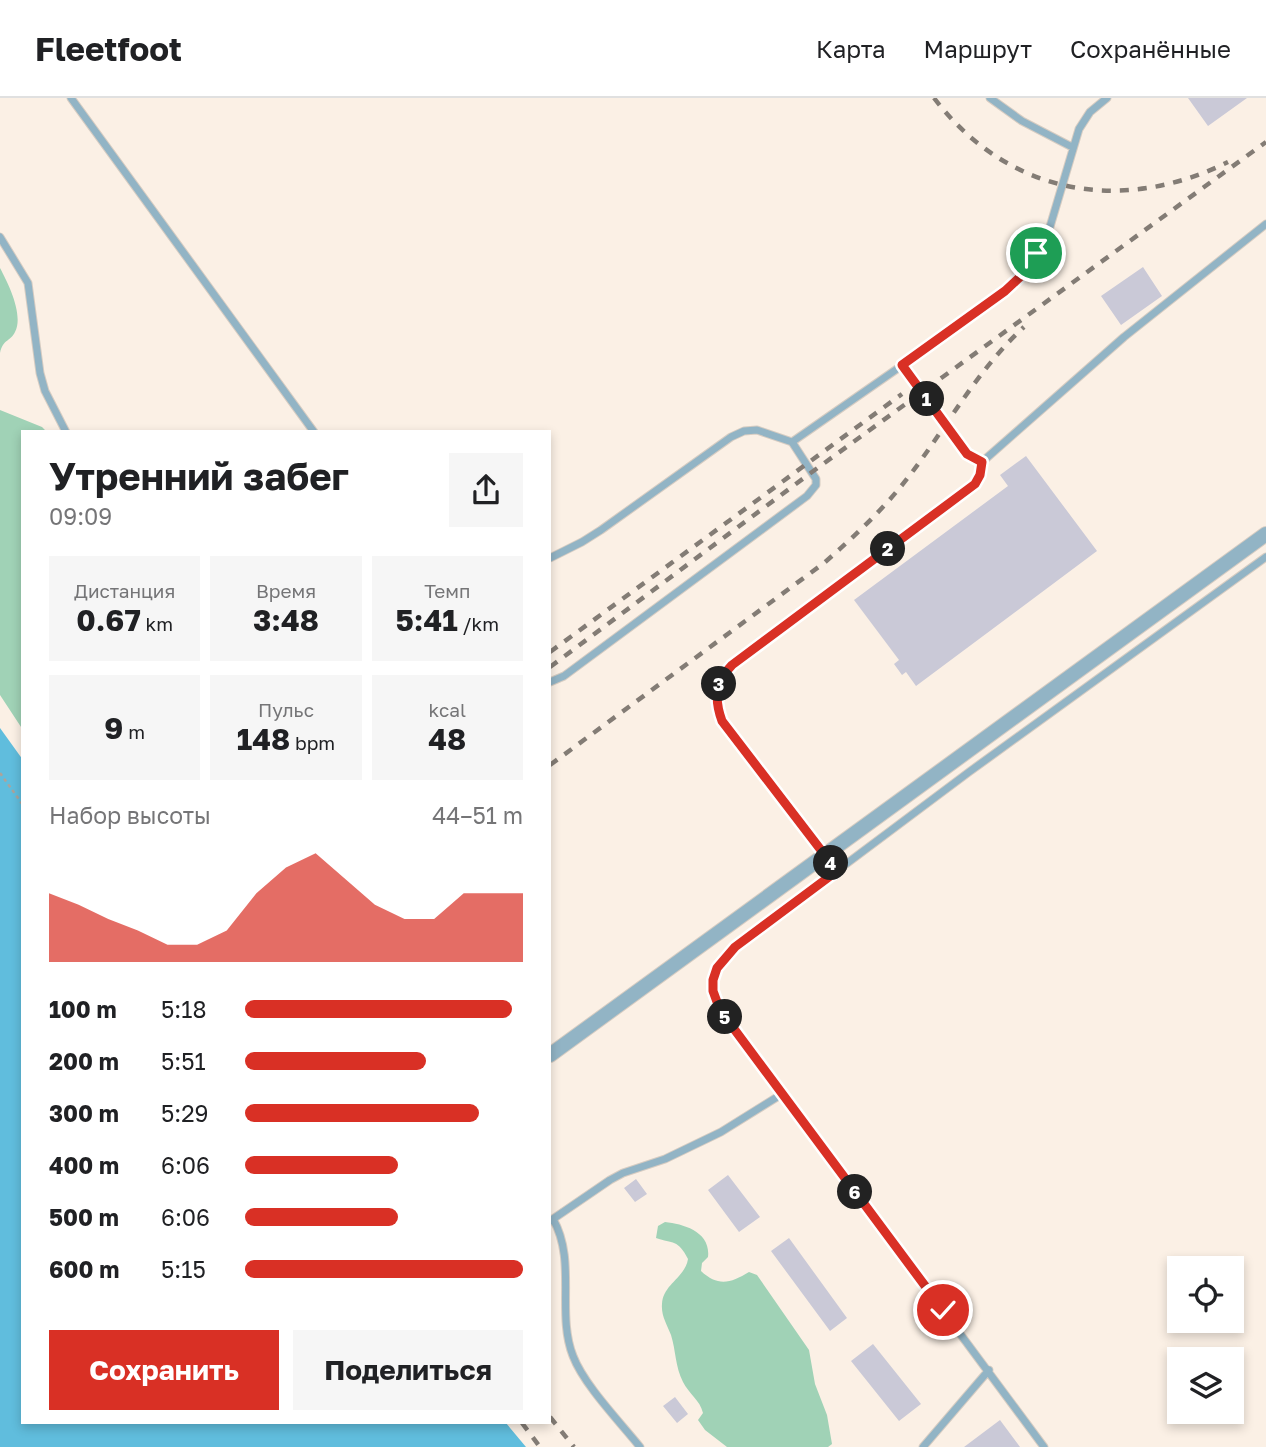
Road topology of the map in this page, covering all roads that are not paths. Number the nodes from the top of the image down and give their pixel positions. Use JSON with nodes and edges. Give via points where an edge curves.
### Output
{"nodes":[{"id":1,"x":71,"y":98,"type":"edge"},
{"id":2,"x":990,"y":98,"type":"edge"},
{"id":3,"x":1107,"y":98,"type":"edge"},
{"id":4,"x":1072,"y":147,"type":"junction"},
{"id":5,"x":1266,"y":223,"type":"edge"},
{"id":6,"x":0,"y":237,"type":"edge"},
{"id":7,"x":902,"y":365,"type":"junction"},
{"id":8,"x":64,"y":430,"type":"edge"},
{"id":9,"x":313,"y":430,"type":"edge"},
{"id":10,"x":792,"y":442,"type":"junction"},
{"id":11,"x":982,"y":462,"type":"junction"},
{"id":12,"x":1266,"y":534,"type":"edge"},
{"id":13,"x":551,"y":557,"type":"edge"},
{"id":14,"x":1266,"y":557,"type":"edge"},
{"id":15,"x":551,"y":682,"type":"edge"},
{"id":16,"x":825,"y":855,"type":"junction"},
{"id":17,"x":837,"y":871,"type":"junction"},
{"id":18,"x":797,"y":901,"type":"junction"},
{"id":19,"x":803,"y":908,"type":"dead end"},
{"id":20,"x":551,"y":1054,"type":"edge"},
{"id":21,"x":782,"y":1094,"type":"junction"},
{"id":22,"x":551,"y":1220,"type":"edge"},
{"id":23,"x":989,"y":1370,"type":"junction"},
{"id":24,"x":640,"y":1447,"type":"edge"},
{"id":25,"x":923,"y":1447,"type":"edge"},
{"id":26,"x":1044,"y":1447,"type":"edge"}],
"edges":[{"from":1,"to":9,"type":"lane"},
{"from":2,"to":4,"type":"lane","via":[[1021,121]]},
{"from":3,"to":4,"type":"lane","via":[[1090,112]]},
{"from":4,"to":7,"type":"lane","via":[[1049,230],[1020,277],[986,307]]},
{"from":5,"to":11,"type":"lane","via":[[1124,337]]},
{"from":6,"to":8,"type":"lane","via":[[28,283],[40,373]]},
{"from":7,"to":10,"type":"lane"},
{"from":7,"to":11,"type":"lane","via":[[967,454]]},
{"from":10,"to":13,"type":"lane","via":[[757,430],[731,437],[601,530]]},
{"from":10,"to":15,"type":"lane","via":[[816,479],[813,491]]},
{"from":11,"to":16,"type":"lane","via":[[980,475],[969,489],[732,665],[720,681],[717,701],[722,721]]},
{"from":12,"to":16,"type":"street"},
{"from":14,"to":17,"type":"lane"},
{"from":16,"to":17,"type":"lane"},
{"from":16,"to":20,"type":"street"},
{"from":17,"to":18,"type":"lane"},
{"from":18,"to":19,"type":"lane"},
{"from":18,"to":21,"type":"lane","via":[[735,947],[713,980],[720,1010]]},
{"from":21,"to":22,"type":"lane","via":[[721,1132],[616,1176]]},
{"from":21,"to":23,"type":"lane"},
{"from":22,"to":24,"type":"lane","via":[[563,1244],[573,1356],[584,1377]]},
{"from":23,"to":25,"type":"lane"},
{"from":23,"to":26,"type":"lane"}]}
